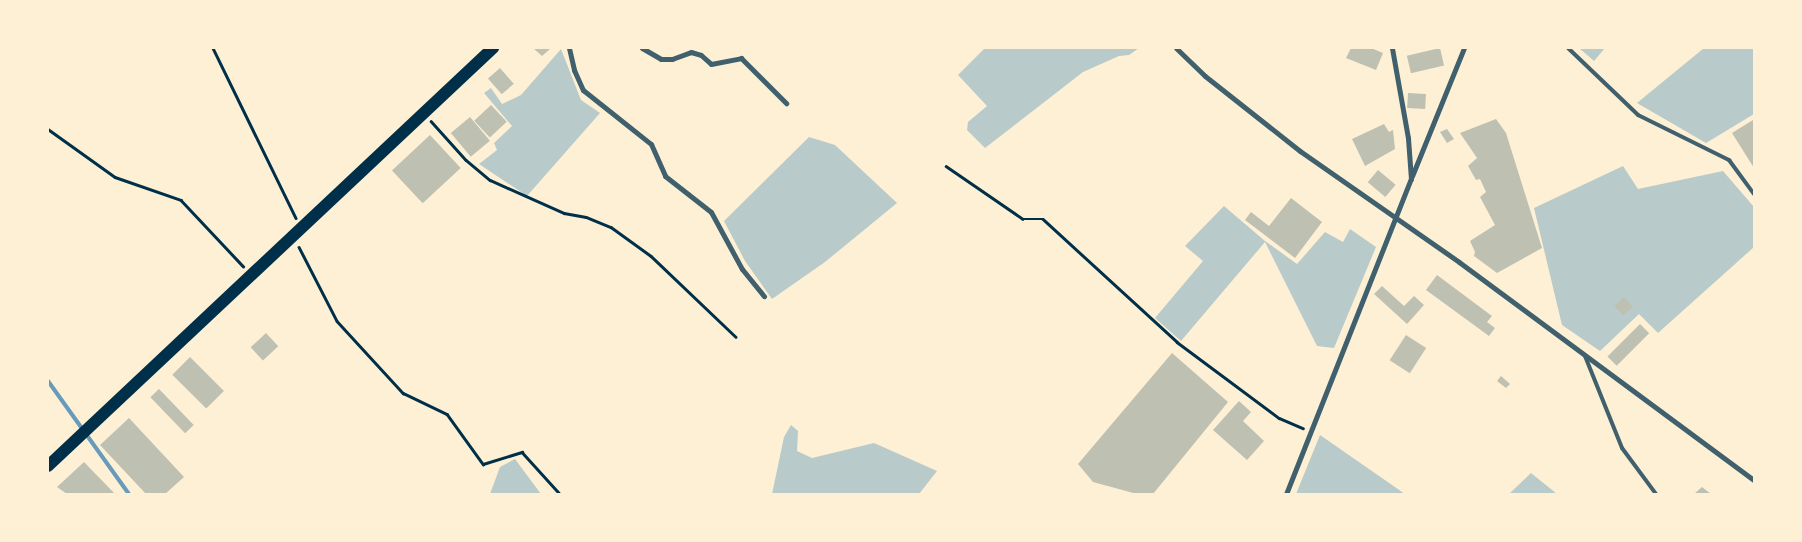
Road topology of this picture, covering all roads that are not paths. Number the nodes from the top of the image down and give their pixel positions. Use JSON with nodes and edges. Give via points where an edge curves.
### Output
{"nodes":[{"id":1,"x":493,"y":48,"type":"edge"},
{"id":2,"x":569,"y":48,"type":"edge"},
{"id":3,"x":642,"y":48,"type":"edge"},
{"id":4,"x":1176,"y":48,"type":"edge"},
{"id":5,"x":1392,"y":48,"type":"edge"},
{"id":6,"x":1464,"y":48,"type":"edge"},
{"id":7,"x":1568,"y":48,"type":"edge"},
{"id":8,"x":786,"y":104,"type":"dead end"},
{"id":9,"x":1411,"y":179,"type":"junction"},
{"id":10,"x":1754,"y":194,"type":"edge"},
{"id":11,"x":1397,"y":220,"type":"junction"},
{"id":12,"x":764,"y":296,"type":"dead end"},
{"id":13,"x":1585,"y":356,"type":"junction"},
{"id":14,"x":48,"y":466,"type":"edge"},
{"id":15,"x":1754,"y":480,"type":"edge"},
{"id":16,"x":1286,"y":494,"type":"edge"},
{"id":17,"x":1656,"y":494,"type":"edge"}],
"edges":[{"from":1,"to":14,"type":"main road"},
{"from":2,"to":12,"type":"street","via":[[583,90],[651,144],[665,176],[711,212],[742,269]]},
{"from":3,"to":8,"type":"street","via":[[661,59],[672,60],[691,52],[701,55],[711,64],[741,58]]},
{"from":4,"to":11,"type":"street","via":[[1227,94]]},
{"from":5,"to":9,"type":"street","via":[[1408,138]]},
{"from":6,"to":9,"type":"street"},
{"from":7,"to":10,"type":"lane","via":[[1638,114],[1729,160]]},
{"from":9,"to":11,"type":"street"},
{"from":11,"to":13,"type":"street"},
{"from":11,"to":16,"type":"street"},
{"from":13,"to":15,"type":"street"},
{"from":13,"to":17,"type":"lane","via":[[1622,448]]}]}
